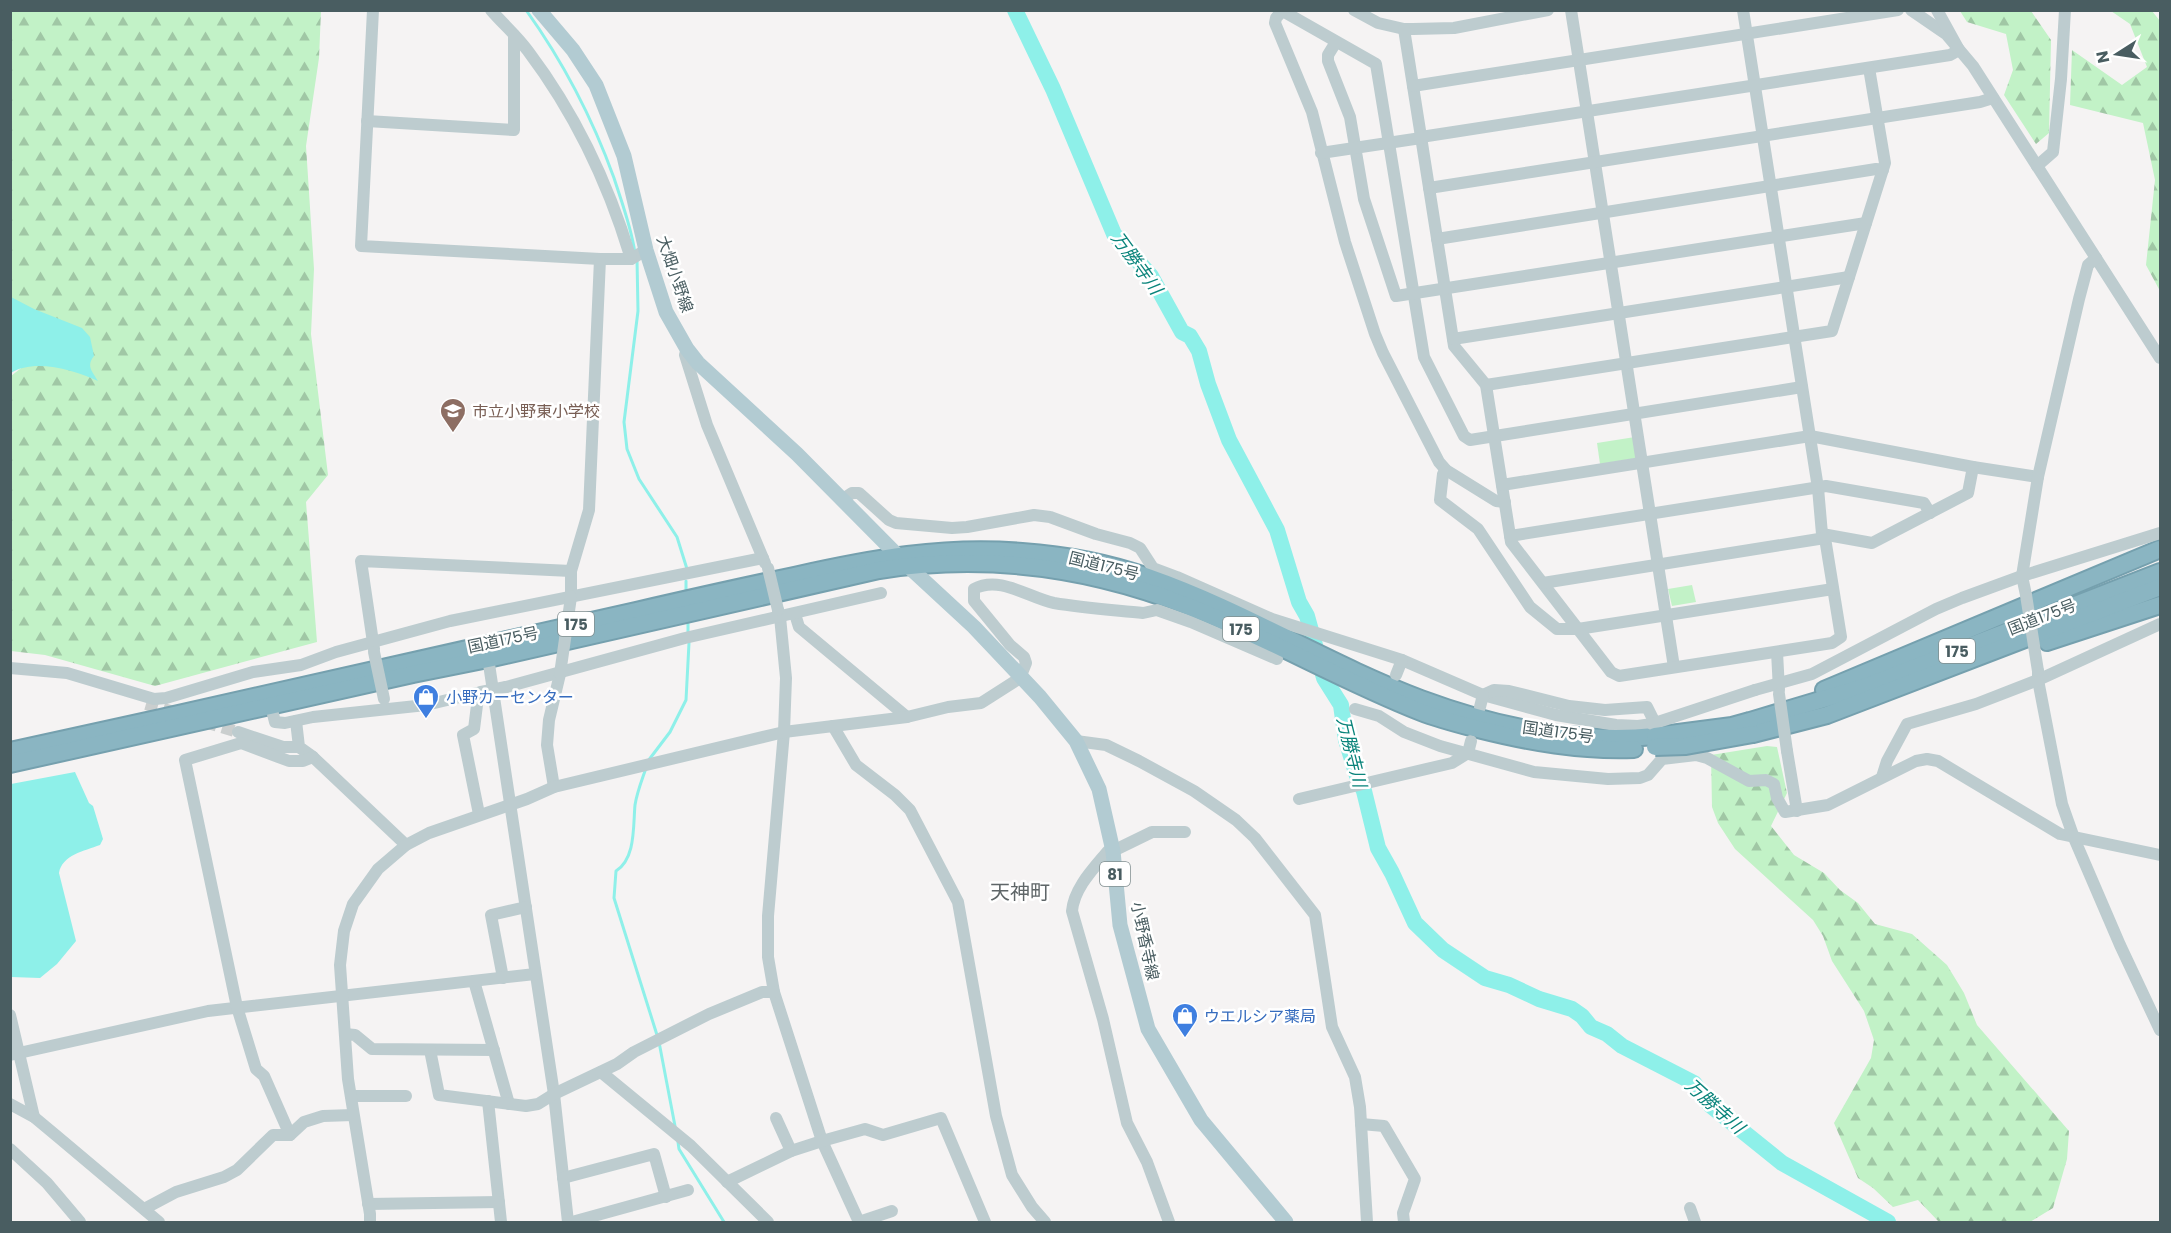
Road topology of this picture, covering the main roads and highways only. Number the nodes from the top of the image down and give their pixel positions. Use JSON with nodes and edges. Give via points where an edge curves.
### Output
{"nodes":[{"id":1,"x":539,"y":10,"type":"edge"},
{"id":2,"x":2160,"y":549,"type":"edge"},
{"id":3,"x":904,"y":560,"type":"junction"},
{"id":4,"x":2160,"y":572,"type":"edge"},
{"id":5,"x":2160,"y":587,"type":"edge"},
{"id":6,"x":2160,"y":605,"type":"edge"},
{"id":7,"x":487,"y":652,"type":"junction"},
{"id":8,"x":1769,"y":717,"type":"junction"},
{"id":9,"x":1798,"y":723,"type":"junction"},
{"id":10,"x":1751,"y":728,"type":"junction"},
{"id":11,"x":10,"y":751,"type":"edge"},
{"id":12,"x":10,"y":764,"type":"edge"},
{"id":13,"x":1286,"y":1222,"type":"edge"}],
"edges":[{"from":1,"to":3,"type":"main road","name":"大畑小野線","via":[[596,85],[624,156],[646,250],[666,312],[687,349]]},
{"from":2,"to":8,"type":"highway","via":[[1904,655]]},
{"from":3,"to":7,"type":"highway","name":"国道175号","number":"175","via":[[813,572]]},
{"from":3,"to":10,"type":"highway","name":"国道175号","number":"175","bridge":true,"via":[[980,549],[1068,557],[1241,615],[1423,713],[1561,747],[1605,750],[1656,742],[1686,746]]},
{"from":3,"to":13,"type":"main road","name":"小野香寺線","number":"81","via":[[974,627],[1076,741],[1099,789],[1113,851],[1120,925],[1148,1029],[1201,1120]]},
{"from":4,"to":8,"type":"highway","name":"国道175号","number":"175","via":[[1867,686]]},
{"from":5,"to":9,"type":"highway","name":"国道175号","number":"175"},
{"from":6,"to":9,"type":"highway","via":[[2057,638],[1836,719]]},
{"from":7,"to":11,"type":"highway","name":"国道175号","number":"175"},
{"from":7,"to":12,"type":"highway","name":"国道175号","number":"175","via":[[271,706]]},
{"from":8,"to":10,"type":"highway","name":"国道175号","number":"175"},
{"from":9,"to":10,"type":"highway","name":"国道175号","number":"175"}]}
